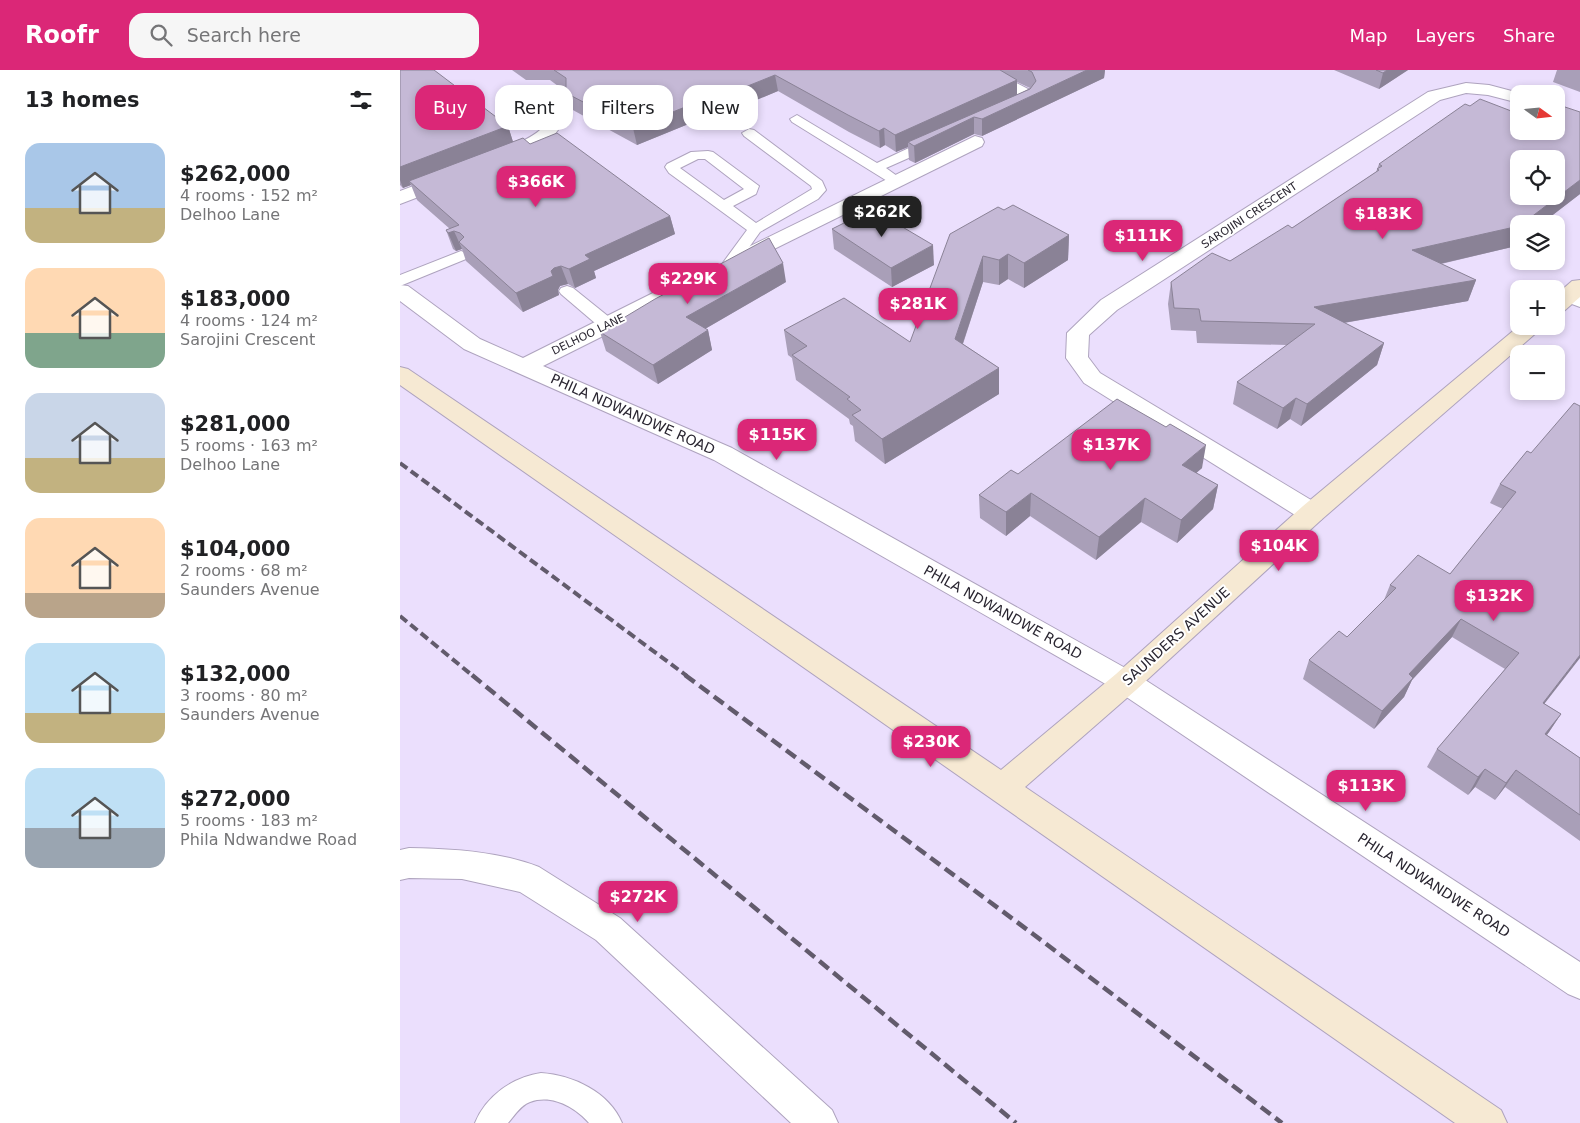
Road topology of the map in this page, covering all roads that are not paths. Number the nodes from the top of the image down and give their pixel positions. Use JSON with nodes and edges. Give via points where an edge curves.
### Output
{"nodes":[{"id":1,"x":982,"y":70,"type":"edge"},
{"id":2,"x":1510,"y":96,"type":"edge"},
{"id":3,"x":998,"y":113,"type":"edge"},
{"id":4,"x":1565,"y":114,"type":"edge"},
{"id":5,"x":797,"y":120,"type":"dead end"},
{"id":6,"x":1580,"y":120,"type":"edge"},
{"id":7,"x":548,"y":130,"type":"edge"},
{"id":8,"x":749,"y":133,"type":"dead end"},
{"id":9,"x":946,"y":136,"type":"edge"},
{"id":10,"x":974,"y":142,"type":"dead end"},
{"id":11,"x":492,"y":162,"type":"edge"},
{"id":12,"x":876,"y":168,"type":"junction"},
{"id":13,"x":464,"y":173,"type":"edge"},
{"id":14,"x":897,"y":181,"type":"junction"},
{"id":15,"x":400,"y":198,"type":"edge"},
{"id":16,"x":723,"y":206,"type":"junction"},
{"id":17,"x":755,"y":229,"type":"junction"},
{"id":18,"x":461,"y":256,"type":"edge"},
{"id":19,"x":721,"y":268,"type":"joint"},
{"id":20,"x":400,"y":281,"type":"edge"},
{"id":21,"x":686,"y":286,"type":"edge"},
{"id":22,"x":400,"y":291,"type":"edge"},
{"id":23,"x":567,"y":292,"type":"dead end"},
{"id":24,"x":608,"y":325,"type":"junction"},
{"id":25,"x":1521,"y":335,"type":"edge"},
{"id":26,"x":525,"y":366,"type":"junction"},
{"id":27,"x":400,"y":374,"type":"edge"},
{"id":28,"x":1312,"y":514,"type":"junction"},
{"id":29,"x":1126,"y":682,"type":"junction"},
{"id":30,"x":1001,"y":789,"type":"junction"},
{"id":31,"x":400,"y":865,"type":"edge"},
{"id":32,"x":1580,"y":982,"type":"edge"},
{"id":33,"x":489,"y":1123,"type":"edge"},
{"id":34,"x":608,"y":1123,"type":"edge"},
{"id":35,"x":819,"y":1123,"type":"edge"},
{"id":36,"x":1488,"y":1123,"type":"edge"}],
"edges":[{"from":1,"to":3,"type":"lane","via":[[1028,97]]},
{"from":2,"to":28,"type":"street","name":"SAROJINI CRESCENT","via":[[1466,88],[1434,96],[1109,305],[1078,333],[1077,358],[1092,378]]},
{"from":4,"to":6,"type":"street"},
{"from":5,"to":12,"type":"lane"},
{"from":7,"to":11,"type":"street","via":[[541,140],[528,148]]},
{"from":8,"to":17,"type":"lane","via":[[817,184],[819,190]]},
{"from":9,"to":12,"type":"lane"},
{"from":10,"to":14,"type":"street"},
{"from":12,"to":14,"type":"lane"},
{"from":13,"to":15,"type":"street"},
{"from":14,"to":19,"type":"street"},
{"from":16,"to":16,"type":"lane","via":[[752,191],[752,186],[708,155],[696,155],[672,167]]},
{"from":16,"to":17,"type":"lane"},
{"from":17,"to":19,"type":"lane"},
{"from":18,"to":20,"type":"lane"},
{"from":21,"to":24,"type":"street","name":"DELHOO LANE"},
{"from":22,"to":26,"type":"street","name":"PHILA NDWANDWE ROAD","via":[[472,344]]},
{"from":23,"to":24,"type":"lane"},
{"from":24,"to":26,"type":"street","name":"DELHOO LANE"},
{"from":25,"to":28,"type":"street","name":"SAUNDERS AVENUE"},
{"from":26,"to":29,"type":"street","name":"PHILA NDWANDWE ROAD","via":[[723,454]]},
{"from":27,"to":30,"type":"street"},
{"from":28,"to":29,"type":"street","name":"SAUNDERS AVENUE"},
{"from":29,"to":30,"type":"street","name":"SAUNDERS AVENUE"},
{"from":29,"to":32,"type":"street","name":"PHILA NDWANDWE ROAD"},
{"from":30,"to":36,"type":"street"},
{"from":31,"to":35,"type":"street","via":[[462,864],[527,878],[608,929]]},
{"from":33,"to":34,"type":"lane","via":[[514,1096],[544,1085],[588,1103]]}]}
